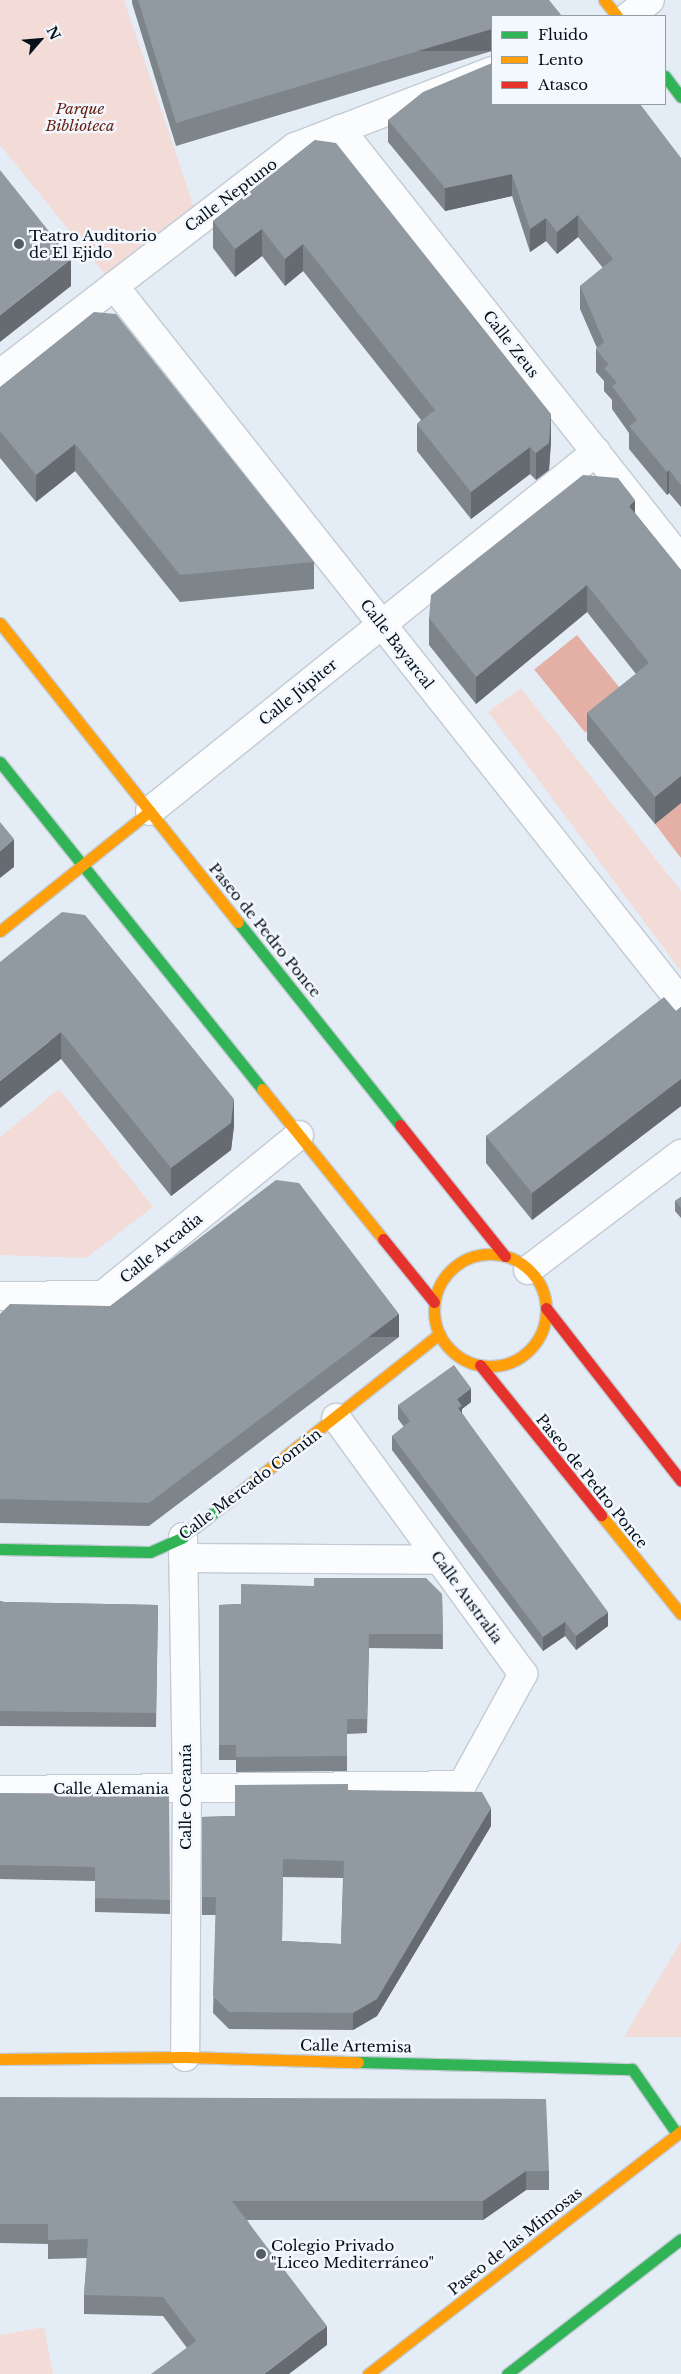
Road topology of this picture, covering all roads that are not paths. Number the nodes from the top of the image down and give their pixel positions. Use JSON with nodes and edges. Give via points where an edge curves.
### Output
{"nodes":[{"id":1,"x":604,"y":0,"type":"edge"},
{"id":2,"x":650,"y":0,"type":"edge"},
{"id":3,"x":616,"y":15,"type":"edge"},
{"id":4,"x":630,"y":15,"type":"edge"},
{"id":5,"x":491,"y":71,"type":"edge"},
{"id":6,"x":666,"y":77,"type":"edge"},
{"id":7,"x":681,"y":97,"type":"edge"},
{"id":8,"x":340,"y":129,"type":"junction"},
{"id":9,"x":114,"y":286,"type":"junction"},
{"id":10,"x":0,"y":374,"type":"edge"},
{"id":11,"x":596,"y":452,"type":"junction"},
{"id":12,"x":681,"y":560,"type":"edge"},
{"id":13,"x":0,"y":623,"type":"edge"},
{"id":14,"x":382,"y":624,"type":"junction"},
{"id":15,"x":0,"y":762,"type":"edge"},
{"id":16,"x":150,"y":811,"type":"junction"},
{"id":17,"x":83,"y":865,"type":"junction"},
{"id":18,"x":0,"y":931,"type":"edge"},
{"id":19,"x":681,"y":1002,"type":"edge"},
{"id":20,"x":299,"y":1135,"type":"junction"},
{"id":21,"x":681,"y":1154,"type":"edge"},
{"id":22,"x":517,"y":1263,"type":"junction"},
{"id":23,"x":0,"y":1296,"type":"edge"},
{"id":24,"x":434,"y":1302,"type":"junction"},
{"id":25,"x":546,"y":1308,"type":"junction"},
{"id":26,"x":439,"y":1334,"type":"junction"},
{"id":27,"x":480,"y":1365,"type":"junction"},
{"id":28,"x":336,"y":1418,"type":"junction"},
{"id":29,"x":681,"y":1481,"type":"edge"},
{"id":30,"x":183,"y":1548,"type":"junction"},
{"id":31,"x":0,"y":1549,"type":"edge"},
{"id":32,"x":440,"y":1560,"type":"junction"},
{"id":33,"x":681,"y":1614,"type":"edge"},
{"id":34,"x":462,"y":1785,"type":"joint"},
{"id":35,"x":187,"y":1789,"type":"junction"},
{"id":36,"x":0,"y":1790,"type":"edge"},
{"id":37,"x":185,"y":2057,"type":"junction"},
{"id":38,"x":0,"y":2059,"type":"edge"},
{"id":39,"x":679,"y":2132,"type":"edge"},
{"id":40,"x":681,"y":2239,"type":"edge"},
{"id":41,"x":368,"y":2374,"type":"edge"},
{"id":42,"x":507,"y":2374,"type":"edge"}],
"edges":[{"from":1,"to":3,"type":"main road"},
{"from":2,"to":4,"type":"street"},
{"from":5,"to":8,"type":"street","name":"Calle Neptuno"},
{"from":6,"to":7,"type":"main road"},
{"from":8,"to":9,"type":"street","name":"Calle Neptuno","via":[[295,146]]},
{"from":8,"to":11,"type":"street","name":"Calle Zeus"},
{"from":9,"to":10,"type":"street","name":"Calle Neptuno"},
{"from":9,"to":14,"type":"street","name":"Calle Bayarcal"},
{"from":11,"to":12,"type":"street","name":"Calle Zeus"},
{"from":11,"to":14,"type":"street","name":"Calle Júpiter"},
{"from":13,"to":16,"type":"main road","name":"Paseo de Pedro Ponce"},
{"from":14,"to":16,"type":"street","name":"Calle Júpiter"},
{"from":14,"to":19,"type":"street","name":"Calle Bayarcal"},
{"from":15,"to":17,"type":"main road"},
{"from":16,"to":17,"type":"main road","name":"Calle Júpiter"},
{"from":16,"to":22,"type":"main road","name":"Paseo de Pedro Ponce"},
{"from":17,"to":18,"type":"main road","name":"Calle Júpiter"},
{"from":17,"to":20,"type":"main road"},
{"from":20,"to":23,"type":"street","name":"Calle Arcadia","via":[[102,1295]]},
{"from":20,"to":24,"type":"main road"},
{"from":21,"to":22,"type":"street"},
{"from":22,"to":24,"type":"main road","via":[[487,1254],[467,1258],[451,1269],[440,1284]]},
{"from":22,"to":25,"type":"main road","via":[[538,1281]]},
{"from":24,"to":26,"type":"main road"},
{"from":25,"to":27,"type":"main road","via":[[540,1332],[526,1352],[512,1361]]},
{"from":25,"to":29,"type":"main road"},
{"from":26,"to":27,"type":"main road","via":[[450,1349]]},
{"from":26,"to":28,"type":"main road","name":"Calle Mercado Común"},
{"from":27,"to":33,"type":"main road","name":"Paseo de Pedro Ponce"},
{"from":28,"to":30,"type":"main road","name":"Calle Mercado Común"},
{"from":28,"to":32,"type":"street","name":"Calle Australia"},
{"from":30,"to":31,"type":"main road","name":"Calle Mercado Común","via":[[150,1552]]},
{"from":30,"to":32,"type":"street","name":"Calle Mercado Común"},
{"from":30,"to":35,"type":"street","name":"Calle Oceanía"},
{"from":32,"to":34,"type":"street","name":"Calle Australia","via":[[524,1674]]},
{"from":34,"to":35,"type":"street","name":"Calle Alemania"},
{"from":35,"to":36,"type":"street","name":"Calle Alemania"},
{"from":35,"to":37,"type":"street","name":"Calle Oceanía"},
{"from":37,"to":38,"type":"main road","name":"Calle Artemisa"},
{"from":37,"to":39,"type":"main road","name":"Calle Artemisa","via":[[632,2069]]},
{"from":39,"to":41,"type":"main road","name":"Paseo de las Mimosas"},
{"from":40,"to":42,"type":"main road"}]}
